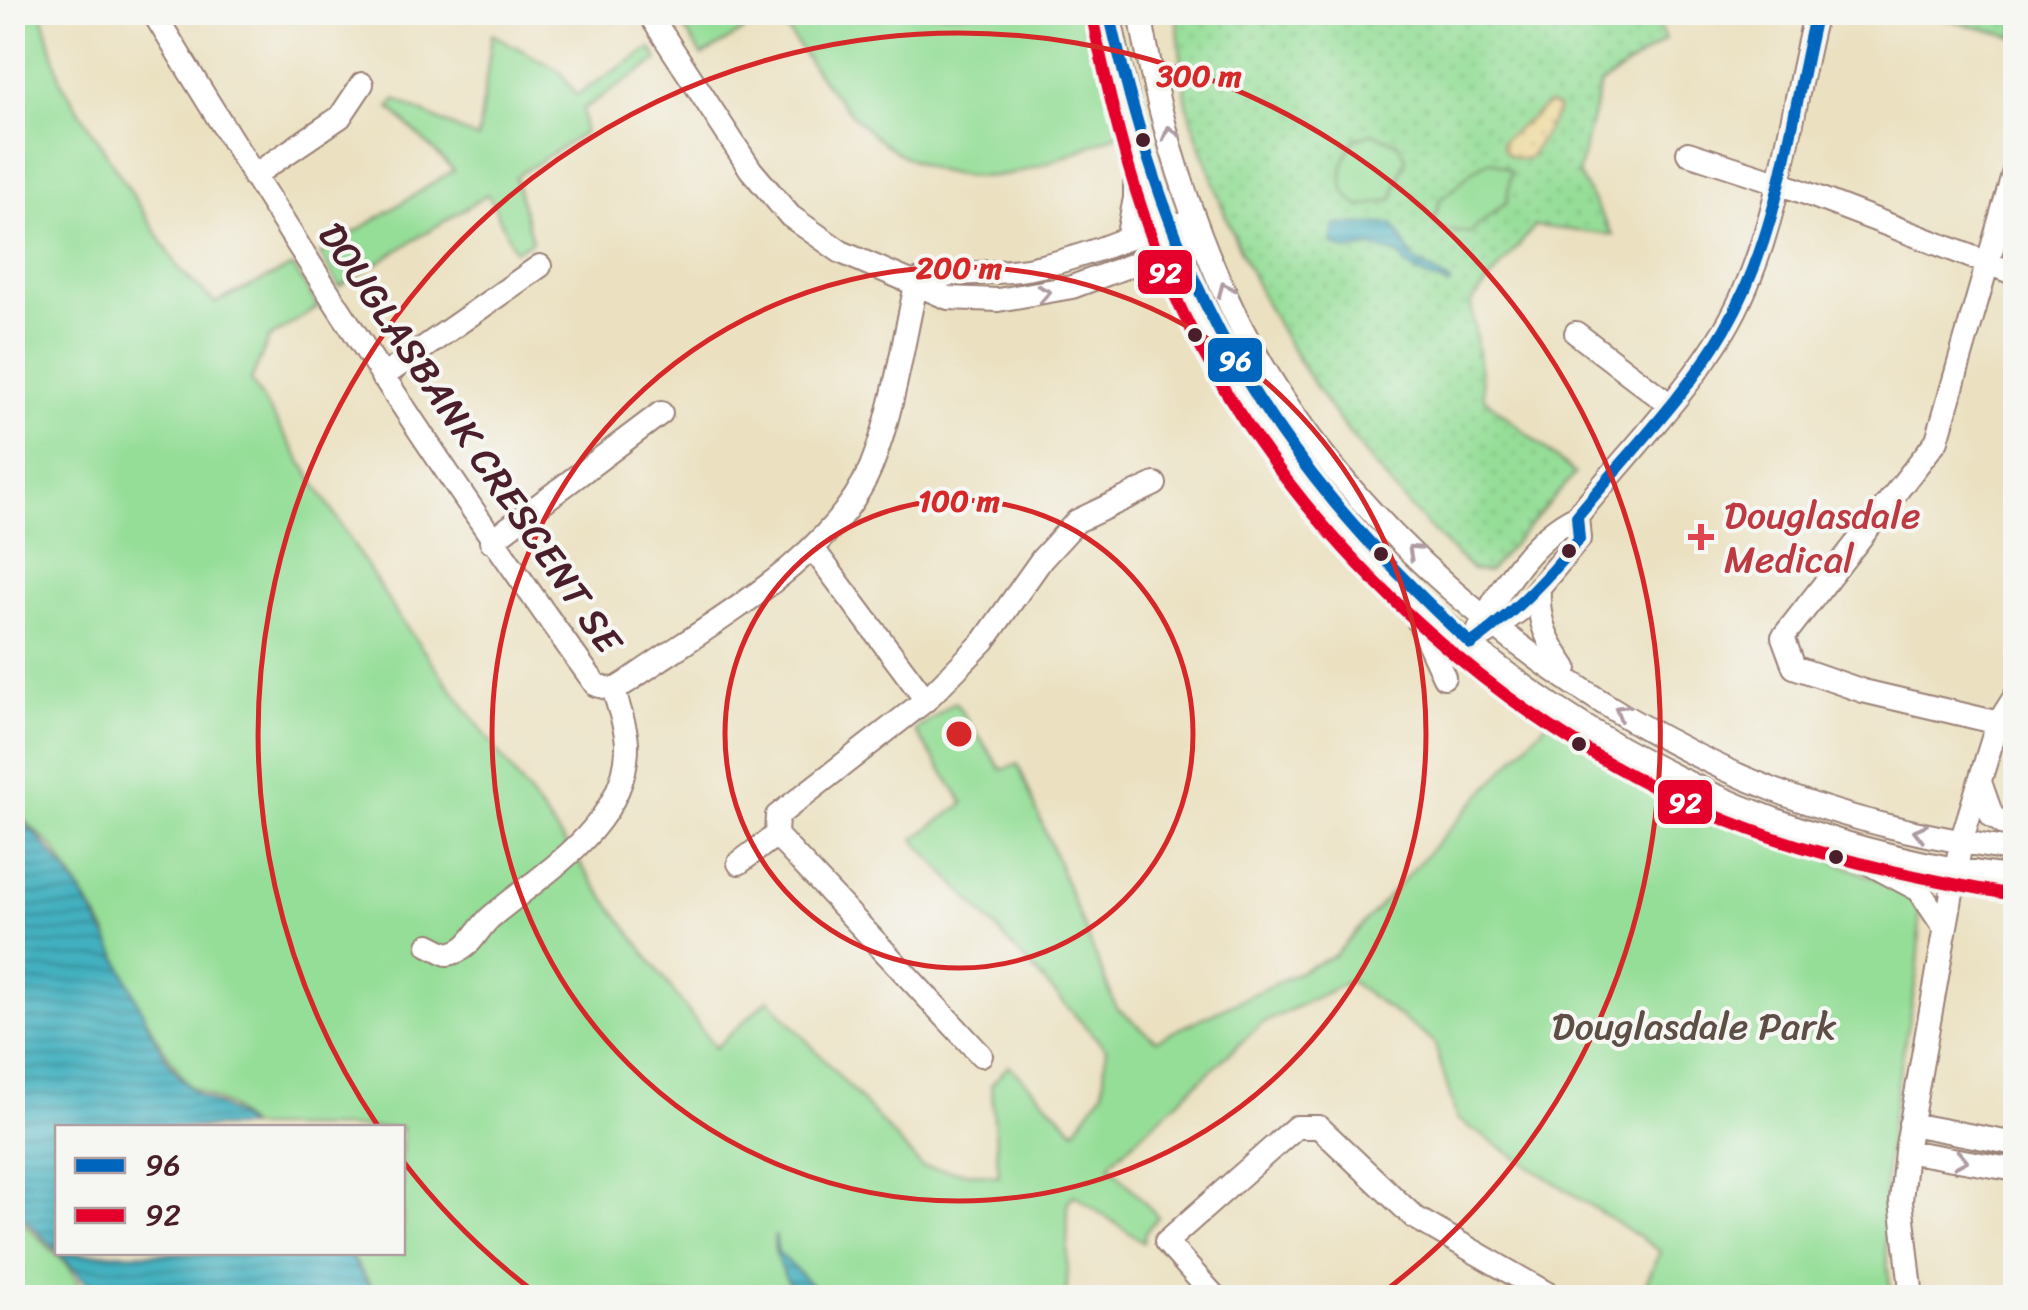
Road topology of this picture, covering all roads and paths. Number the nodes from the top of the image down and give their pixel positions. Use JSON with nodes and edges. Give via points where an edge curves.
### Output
{"nodes":[{"id":1,"x":153,"y":12,"type":"edge"},
{"id":2,"x":648,"y":12,"type":"edge"},
{"id":3,"x":1109,"y":12,"type":"edge"},
{"id":4,"x":1140,"y":12,"type":"edge"},
{"id":5,"x":1816,"y":12,"type":"edge"},
{"id":6,"x":362,"y":84,"type":"dead end"},
{"id":7,"x":1135,"y":134,"type":"junction"},
{"id":8,"x":1688,"y":153,"type":"dead end"},
{"id":9,"x":2016,"y":164,"type":"edge"},
{"id":10,"x":253,"y":176,"type":"junction"},
{"id":11,"x":1777,"y":182,"type":"junction"},
{"id":12,"x":1166,"y":223,"type":"junction"},
{"id":13,"x":1198,"y":226,"type":"junction"},
{"id":14,"x":1127,"y":239,"type":"junction"},
{"id":15,"x":1176,"y":246,"type":"junction"},
{"id":16,"x":1987,"y":263,"type":"junction"},
{"id":17,"x":540,"y":266,"type":"dead end"},
{"id":18,"x":2016,"y":274,"type":"edge"},
{"id":19,"x":917,"y":281,"type":"junction"},
{"id":20,"x":1576,"y":333,"type":"dead end"},
{"id":21,"x":382,"y":377,"type":"junction"},
{"id":22,"x":1669,"y":404,"type":"junction"},
{"id":23,"x":661,"y":413,"type":"dead end"},
{"id":24,"x":1155,"y":484,"type":"dead end"},
{"id":25,"x":1577,"y":516,"type":"junction"},
{"id":26,"x":491,"y":541,"type":"junction"},
{"id":27,"x":814,"y":550,"type":"junction"},
{"id":28,"x":1397,"y":576,"type":"junction"},
{"id":29,"x":1540,"y":589,"type":"junction"},
{"id":30,"x":1490,"y":623,"type":"junction"},
{"id":31,"x":1471,"y":644,"type":"junction"},
{"id":32,"x":1444,"y":677,"type":"dead end"},
{"id":33,"x":1576,"y":682,"type":"junction"},
{"id":34,"x":614,"y":690,"type":"junction"},
{"id":35,"x":2016,"y":695,"type":"edge"},
{"id":36,"x":926,"y":700,"type":"junction"},
{"id":37,"x":2006,"y":726,"type":"edge"},
{"id":38,"x":1980,"y":782,"type":"junction"},
{"id":39,"x":2016,"y":832,"type":"edge"},
{"id":40,"x":776,"y":835,"type":"junction"},
{"id":41,"x":1836,"y":842,"type":"junction"},
{"id":42,"x":1961,"y":842,"type":"junction"},
{"id":43,"x":2016,"y":851,"type":"edge"},
{"id":44,"x":740,"y":863,"type":"dead end"},
{"id":45,"x":1956,"y":872,"type":"junction"},
{"id":46,"x":2016,"y":878,"type":"edge"},
{"id":47,"x":1945,"y":929,"type":"junction"},
{"id":48,"x":429,"y":945,"type":"dead end"},
{"id":49,"x":981,"y":1056,"type":"dead end"},
{"id":50,"x":1910,"y":1124,"type":"junction"},
{"id":51,"x":2016,"y":1144,"type":"edge"},
{"id":52,"x":1906,"y":1151,"type":"junction"},
{"id":53,"x":2016,"y":1170,"type":"edge"},
{"id":54,"x":1216,"y":1298,"type":"edge"},
{"id":55,"x":1556,"y":1298,"type":"edge"},
{"id":56,"x":1912,"y":1298,"type":"edge"}],
"edges":[{"from":1,"to":10,"type":"street","name":"DOUGLASBANK CRESCENT SE"},
{"from":2,"to":19,"type":"street","via":[[790,216],[840,252]]},
{"from":3,"to":7,"type":"street"},
{"from":13,"to":4,"type":"street","one_way":true},
{"from":5,"to":11,"type":"street"},
{"from":6,"to":10,"type":"street","via":[[340,117]]},
{"from":7,"to":12,"type":"street"},
{"from":7,"to":14,"type":"street"},
{"from":8,"to":11,"type":"street"},
{"from":9,"to":16,"type":"street"},
{"from":10,"to":21,"type":"street","name":"DOUGLASBANK CRESCENT SE"},
{"from":11,"to":16,"type":"street"},
{"from":11,"to":22,"type":"street","via":[[1727,326]]},
{"from":12,"to":13,"type":"street"},
{"from":12,"to":14,"type":"street"},
{"from":12,"to":15,"type":"street"},
{"from":13,"to":15,"type":"street"},
{"from":30,"to":13,"type":"street","one_way":true,"via":[[1329,460],[1264,369]]},
{"from":14,"to":19,"type":"street","via":[[1030,269],[947,272]]},
{"from":19,"to":15,"type":"street","one_way":true,"via":[[948,298],[1038,295]]},
{"from":15,"to":28,"type":"street","via":[[1218,342],[1264,416]]},
{"from":16,"to":18,"type":"street"},
{"from":16,"to":37,"type":"street","via":[[1936,440],[1783,637],[1794,667]]},
{"from":17,"to":21,"type":"street"},
{"from":19,"to":27,"type":"street","name":"DOUGLASBANK CRESCENT SE","via":[[872,465],[851,505]]},
{"from":20,"to":22,"type":"street"},
{"from":21,"to":26,"type":"street","name":"DOUGLASBANK CRESCENT SE"},
{"from":22,"to":25,"type":"street"},
{"from":23,"to":26,"type":"street"},
{"from":24,"to":36,"type":"street","via":[[1077,521],[984,641]]},
{"from":25,"to":29,"type":"street","via":[[1578,539]]},
{"from":25,"to":30,"type":"street","via":[[1556,526],[1498,591]]},
{"from":26,"to":34,"type":"street","name":"DOUGLASBANK CRESCENT SE","via":[[596,685]]},
{"from":27,"to":34,"type":"street","name":"DOUGLASBANK CRESCENT SE"},
{"from":27,"to":36,"type":"street"},
{"from":28,"to":31,"type":"street"},
{"from":28,"to":32,"type":"street"},
{"from":29,"to":30,"type":"street"},
{"from":29,"to":33,"type":"street","via":[[1539,616],[1548,642]]},
{"from":30,"to":31,"type":"street"},
{"from":30,"to":33,"type":"street"},
{"from":31,"to":41,"type":"street","via":[[1556,711],[1637,760],[1699,791]]},
{"from":42,"to":33,"type":"street","one_way":true,"via":[[1775,791],[1686,750]]},
{"from":34,"to":48,"type":"street","via":[[627,739],[626,765],[596,821],[568,858],[489,918],[468,946],[447,954]]},
{"from":35,"to":37,"type":"street"},
{"from":36,"to":40,"type":"street","via":[[777,816]]},
{"from":37,"to":38,"type":"street"},
{"from":38,"to":39,"type":"street","via":[[1992,816]]},
{"from":38,"to":42,"type":"street"},
{"from":40,"to":44,"type":"street"},
{"from":40,"to":49,"type":"street"},
{"from":41,"to":45,"type":"street"},
{"from":41,"to":47,"type":"street","via":[[1919,890]]},
{"from":42,"to":43,"type":"street"},
{"from":42,"to":45,"type":"street"},
{"from":45,"to":46,"type":"street"},
{"from":45,"to":47,"type":"street"},
{"from":47,"to":50,"type":"street"},
{"from":50,"to":51,"type":"street"},
{"from":50,"to":52,"type":"street"},
{"from":52,"to":53,"type":"street","one_way":true},
{"from":52,"to":56,"type":"street","via":[[1902,1201]]},
{"from":54,"to":55,"type":"street","via":[[1166,1242],[1296,1127],[1319,1127],[1414,1217]]}]}
